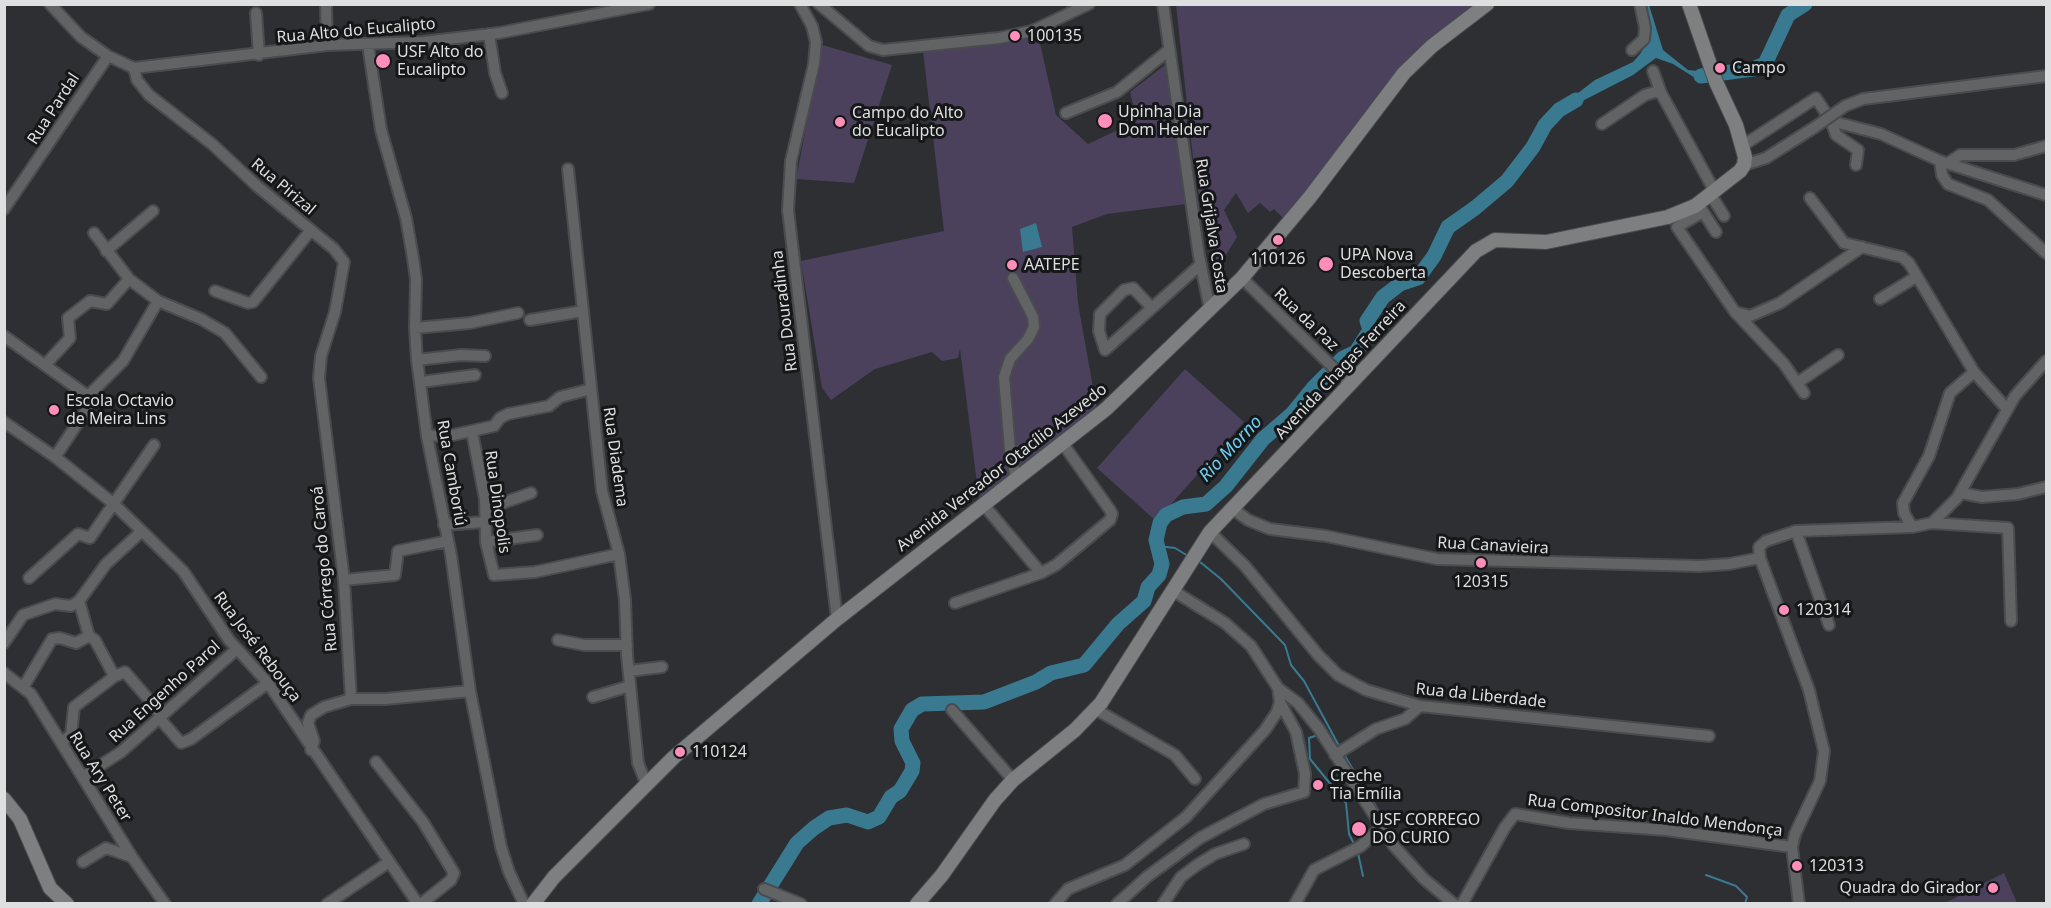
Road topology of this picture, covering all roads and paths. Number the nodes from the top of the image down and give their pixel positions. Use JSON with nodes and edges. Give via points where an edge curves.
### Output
{"nodes":[{"id":1,"x":50,"y":4,"type":"edge"},
{"id":2,"x":326,"y":4,"type":"edge"},
{"id":3,"x":649,"y":4,"type":"edge"},
{"id":4,"x":800,"y":4,"type":"edge"},
{"id":5,"x":819,"y":4,"type":"edge"},
{"id":6,"x":1089,"y":4,"type":"edge"},
{"id":7,"x":1163,"y":4,"type":"edge"},
{"id":8,"x":1487,"y":4,"type":"edge"},
{"id":9,"x":1640,"y":4,"type":"edge"},
{"id":10,"x":1689,"y":4,"type":"edge"},
{"id":11,"x":256,"y":13,"type":"dead end"},
{"id":12,"x":489,"y":34,"type":"junction"},
{"id":13,"x":327,"y":45,"type":"junction"},
{"id":14,"x":368,"y":45,"type":"junction"},
{"id":15,"x":1169,"y":50,"type":"junction"},
{"id":16,"x":1632,"y":50,"type":"dead end"},
{"id":17,"x":260,"y":55,"type":"junction"},
{"id":18,"x":108,"y":56,"type":"junction"},
{"id":19,"x":134,"y":68,"type":"junction"},
{"id":20,"x":1653,"y":71,"type":"dead end"},
{"id":21,"x":2046,"y":76,"type":"edge"},
{"id":22,"x":502,"y":93,"type":"dead end"},
{"id":23,"x":1661,"y":93,"type":"junction"},
{"id":24,"x":1066,"y":113,"type":"dead end"},
{"id":25,"x":1831,"y":121,"type":"junction"},
{"id":26,"x":1602,"y":124,"type":"dead end"},
{"id":27,"x":1742,"y":146,"type":"junction"},
{"id":28,"x":2046,"y":146,"type":"edge"},
{"id":29,"x":1944,"y":162,"type":"junction"},
{"id":30,"x":1744,"y":165,"type":"junction"},
{"id":31,"x":1856,"y":165,"type":"dead end"},
{"id":32,"x":568,"y":169,"type":"dead end"},
{"id":33,"x":1713,"y":194,"type":"junction"},
{"id":34,"x":2046,"y":195,"type":"edge"},
{"id":35,"x":1810,"y":198,"type":"dead end"},
{"id":36,"x":1700,"y":208,"type":"junction"},
{"id":37,"x":4,"y":209,"type":"edge"},
{"id":38,"x":153,"y":211,"type":"dead end"},
{"id":39,"x":1724,"y":216,"type":"dead end"},
{"id":40,"x":311,"y":230,"type":"junction"},
{"id":41,"x":1716,"y":232,"type":"dead end"},
{"id":42,"x":94,"y":233,"type":"dead end"},
{"id":43,"x":1862,"y":247,"type":"junction"},
{"id":44,"x":106,"y":251,"type":"junction"},
{"id":45,"x":2046,"y":253,"type":"edge"},
{"id":46,"x":1200,"y":265,"type":"junction"},
{"id":47,"x":1916,"y":277,"type":"junction"},
{"id":48,"x":1013,"y":278,"type":"dead end"},
{"id":49,"x":129,"y":279,"type":"junction"},
{"id":50,"x":1242,"y":279,"type":"junction"},
{"id":51,"x":215,"y":291,"type":"dead end"},
{"id":52,"x":1880,"y":299,"type":"dead end"},
{"id":53,"x":158,"y":301,"type":"junction"},
{"id":54,"x":1152,"y":308,"type":"junction"},
{"id":55,"x":1210,"y":310,"type":"junction"},
{"id":56,"x":583,"y":311,"type":"junction"},
{"id":57,"x":1735,"y":312,"type":"junction"},
{"id":58,"x":518,"y":313,"type":"dead end"},
{"id":59,"x":530,"y":320,"type":"dead end"},
{"id":60,"x":415,"y":328,"type":"junction"},
{"id":61,"x":4,"y":336,"type":"edge"},
{"id":62,"x":1838,"y":355,"type":"dead end"},
{"id":63,"x":321,"y":356,"type":"joint"},
{"id":64,"x":485,"y":356,"type":"dead end"},
{"id":65,"x":417,"y":360,"type":"junction"},
{"id":66,"x":2046,"y":361,"type":"edge"},
{"id":67,"x":45,"y":365,"type":"junction"},
{"id":68,"x":1974,"y":372,"type":"junction"},
{"id":69,"x":475,"y":375,"type":"dead end"},
{"id":70,"x":261,"y":377,"type":"dead end"},
{"id":71,"x":1347,"y":381,"type":"junction"},
{"id":72,"x":421,"y":382,"type":"junction"},
{"id":73,"x":1797,"y":383,"type":"junction"},
{"id":74,"x":591,"y":389,"type":"junction"},
{"id":75,"x":1804,"y":393,"type":"dead end"},
{"id":76,"x":88,"y":396,"type":"junction"},
{"id":77,"x":2007,"y":409,"type":"junction"},
{"id":78,"x":4,"y":422,"type":"edge"},
{"id":79,"x":472,"y":432,"type":"junction"},
{"id":80,"x":427,"y":436,"type":"junction"},
{"id":81,"x":1061,"y":441,"type":"junction"},
{"id":82,"x":154,"y":445,"type":"dead end"},
{"id":83,"x":55,"y":457,"type":"junction"},
{"id":84,"x":1016,"y":478,"type":"junction"},
{"id":85,"x":2046,"y":487,"type":"edge"},
{"id":86,"x":531,"y":493,"type":"dead end"},
{"id":87,"x":1961,"y":493,"type":"junction"},
{"id":88,"x":114,"y":504,"type":"junction"},
{"id":89,"x":983,"y":504,"type":"junction"},
{"id":90,"x":486,"y":508,"type":"junction"},
{"id":91,"x":1233,"y":509,"type":"junction"},
{"id":92,"x":484,"y":522,"type":"junction"},
{"id":93,"x":1932,"y":523,"type":"junction"},
{"id":94,"x":444,"y":525,"type":"junction"},
{"id":95,"x":1912,"y":527,"type":"junction"},
{"id":96,"x":142,"y":531,"type":"junction"},
{"id":97,"x":1796,"y":531,"type":"junction"},
{"id":98,"x":1210,"y":532,"type":"junction"},
{"id":99,"x":537,"y":535,"type":"dead end"},
{"id":100,"x":448,"y":541,"type":"junction"},
{"id":101,"x":486,"y":542,"type":"junction"},
{"id":102,"x":619,"y":554,"type":"junction"},
{"id":103,"x":1760,"y":558,"type":"junction"},
{"id":104,"x":1041,"y":573,"type":"junction"},
{"id":105,"x":29,"y":578,"type":"dead end"},
{"id":106,"x":344,"y":580,"type":"junction"},
{"id":107,"x":1172,"y":590,"type":"junction"},
{"id":108,"x":79,"y":601,"type":"junction"},
{"id":109,"x":955,"y":603,"type":"dead end"},
{"id":110,"x":837,"y":619,"type":"junction"},
{"id":111,"x":2011,"y":621,"type":"dead end"},
{"id":112,"x":1829,"y":626,"type":"dead end"},
{"id":113,"x":89,"y":636,"type":"junction"},
{"id":114,"x":558,"y":640,"type":"dead end"},
{"id":115,"x":4,"y":643,"type":"edge"},
{"id":116,"x":627,"y":645,"type":"junction"},
{"id":117,"x":237,"y":649,"type":"junction"},
{"id":118,"x":662,"y":667,"type":"dead end"},
{"id":119,"x":629,"y":671,"type":"junction"},
{"id":120,"x":4,"y":673,"type":"edge"},
{"id":121,"x":115,"y":676,"type":"junction"},
{"id":122,"x":268,"y":683,"type":"junction"},
{"id":123,"x":24,"y":686,"type":"junction"},
{"id":124,"x":630,"y":686,"type":"junction"},
{"id":125,"x":1278,"y":688,"type":"junction"},
{"id":126,"x":470,"y":691,"type":"junction"},
{"id":127,"x":593,"y":697,"type":"dead end"},
{"id":128,"x":351,"y":699,"type":"junction"},
{"id":129,"x":1280,"y":702,"type":"junction"},
{"id":130,"x":1420,"y":706,"type":"junction"},
{"id":131,"x":1095,"y":709,"type":"junction"},
{"id":132,"x":952,"y":710,"type":"dead end"},
{"id":133,"x":160,"y":718,"type":"junction"},
{"id":134,"x":1709,"y":736,"type":"dead end"},
{"id":135,"x":61,"y":742,"type":"junction"},
{"id":136,"x":311,"y":750,"type":"junction"},
{"id":137,"x":1335,"y":755,"type":"junction"},
{"id":138,"x":376,"y":762,"type":"dead end"},
{"id":139,"x":84,"y":776,"type":"junction"},
{"id":140,"x":1012,"y":779,"type":"junction"},
{"id":141,"x":1195,"y":779,"type":"dead end"},
{"id":142,"x":646,"y":783,"type":"junction"},
{"id":143,"x":4,"y":799,"type":"edge"},
{"id":144,"x":1380,"y":828,"type":"junction"},
{"id":145,"x":1244,"y":844,"type":"dead end"},
{"id":146,"x":1792,"y":848,"type":"junction"},
{"id":147,"x":132,"y":856,"type":"junction"},
{"id":148,"x":83,"y":862,"type":"dead end"},
{"id":149,"x":389,"y":862,"type":"junction"},
{"id":150,"x":764,"y":889,"type":"dead end"},
{"id":151,"x":796,"y":901,"type":"edge"},
{"id":152,"x":67,"y":903,"type":"edge"},
{"id":153,"x":165,"y":903,"type":"edge"},
{"id":154,"x":327,"y":903,"type":"edge"},
{"id":155,"x":419,"y":903,"type":"edge"},
{"id":156,"x":524,"y":903,"type":"edge"},
{"id":157,"x":533,"y":903,"type":"edge"},
{"id":158,"x":917,"y":903,"type":"edge"},
{"id":159,"x":1054,"y":903,"type":"edge"},
{"id":160,"x":1117,"y":903,"type":"edge"},
{"id":161,"x":1163,"y":903,"type":"edge"},
{"id":162,"x":1295,"y":903,"type":"edge"},
{"id":163,"x":1454,"y":903,"type":"edge"},
{"id":164,"x":1462,"y":903,"type":"edge"},
{"id":165,"x":1799,"y":903,"type":"edge"}],
"edges":[{"from":1,"to":18,"type":"street","via":[[76,32]]},
{"from":2,"to":13,"type":"street"},
{"from":3,"to":12,"type":"street","name":"Rua Alto do Eucalipto"},
{"from":4,"to":110,"type":"street","name":"Rua Douradinha","via":[[816,42],[791,161],[788,210]]},
{"from":5,"to":6,"type":"street","via":[[869,46],[883,50],[1032,31]]},
{"from":7,"to":15,"type":"street","name":"Rua Grijalva Costa"},
{"from":8,"to":50,"type":"main road","name":"Avenida Vereador Otacílio Azevedo","via":[[1404,73]]},
{"from":9,"to":16,"type":"street","via":[[1644,39]]},
{"from":10,"to":27,"type":"main road"},
{"from":11,"to":17,"type":"street"},
{"from":12,"to":14,"type":"street","name":"Rua Alto do Eucalipto"},
{"from":12,"to":22,"type":"street"},
{"from":13,"to":14,"type":"street","name":"Rua Alto do Eucalipto"},
{"from":13,"to":17,"type":"street","name":"Rua Alto do Eucalipto"},
{"from":14,"to":60,"type":"street","name":"Rua Camboriú","via":[[381,130],[413,258]]},
{"from":15,"to":24,"type":"street","via":[[1117,92]]},
{"from":15,"to":46,"type":"street","name":"Rua Grijalva Costa"},
{"from":17,"to":19,"type":"street","name":"Rua Alto do Eucalipto"},
{"from":18,"to":19,"type":"street"},
{"from":18,"to":37,"type":"street","name":"Rua Pardal"},
{"from":19,"to":40,"type":"street","name":"Rua Pirizal","via":[[137,80],[149,95]]},
{"from":20,"to":23,"type":"street"},
{"from":21,"to":30,"type":"street","name":"Avenida Chagas Ferreira","bridge":true,"via":[[1863,99],[1839,110],[1766,158]]},
{"from":23,"to":26,"type":"street","via":[[1645,95]]},
{"from":23,"to":33,"type":"street"},
{"from":25,"to":27,"type":"street","via":[[1816,98]]},
{"from":25,"to":29,"type":"street","via":[[1881,134]]},
{"from":25,"to":31,"type":"street","via":[[1836,135],[1858,150]]},
{"from":27,"to":30,"type":"main road"},
{"from":28,"to":29,"type":"street","via":[[2014,155],[1960,155]]},
{"from":29,"to":34,"type":"street"},
{"from":29,"to":45,"type":"street","via":[[1942,175],[1948,184],[1988,200]]},
{"from":30,"to":33,"type":"main road","name":"Avenida Chagas Ferreira"},
{"from":32,"to":56,"type":"street","name":"Rua Diadema"},
{"from":33,"to":36,"type":"main road","name":"Avenida Chagas Ferreira"},
{"from":33,"to":39,"type":"street"},
{"from":35,"to":43,"type":"street","via":[[1844,243]]},
{"from":36,"to":41,"type":"street"},
{"from":36,"to":57,"type":"street","via":[[1677,227]]},
{"from":36,"to":71,"type":"main road","name":"Avenida Chagas Ferreira","via":[[1546,242],[1488,242]]},
{"from":38,"to":44,"type":"street"},
{"from":40,"to":51,"type":"street","via":[[253,302]]},
{"from":40,"to":63,"type":"street","name":"Rua Pirizal","via":[[341,257],[344,267]]},
{"from":42,"to":44,"type":"street"},
{"from":43,"to":47,"type":"street","via":[[1902,257]]},
{"from":43,"to":57,"type":"street","via":[[1780,303],[1750,316]]},
{"from":44,"to":49,"type":"street"},
{"from":46,"to":54,"type":"street"},
{"from":46,"to":55,"type":"street","name":"Rua Grijalva Costa"},
{"from":47,"to":52,"type":"street"},
{"from":47,"to":68,"type":"street"},
{"from":48,"to":84,"type":"street","via":[[1033,317],[1034,327],[1010,359],[1004,376]]},
{"from":49,"to":53,"type":"street"},
{"from":49,"to":67,"type":"street","via":[[107,304],[90,301],[68,318],[70,338]]},
{"from":50,"to":55,"type":"main road","name":"Avenida Vereador Otacílio Azevedo"},
{"from":50,"to":71,"type":"street","name":"Rua da Paz"},
{"from":53,"to":70,"type":"street","via":[[225,333]]},
{"from":53,"to":76,"type":"street","via":[[123,361]]},
{"from":54,"to":54,"type":"street","via":[[1144,315],[1105,350],[1100,314],[1124,290],[1133,288]]},
{"from":55,"to":81,"type":"main road","name":"Avenida Vereador Otacílio Azevedo","via":[[1085,427]]},
{"from":56,"to":59,"type":"street"},
{"from":56,"to":74,"type":"street","name":"Rua Diadema"},
{"from":57,"to":73,"type":"street"},
{"from":58,"to":60,"type":"street"},
{"from":60,"to":65,"type":"street","name":"Rua Camboriú"},
{"from":61,"to":67,"type":"street"},
{"from":62,"to":73,"type":"street"},
{"from":63,"to":106,"type":"street","name":"Rua Córrego do Caroá","via":[[320,401]]},
{"from":64,"to":65,"type":"street"},
{"from":65,"to":72,"type":"street","name":"Rua Camboriú"},
{"from":66,"to":77,"type":"street"},
{"from":67,"to":76,"type":"street"},
{"from":68,"to":77,"type":"street"},
{"from":68,"to":95,"type":"street","via":[[1950,393],[1929,456],[1903,503]]},
{"from":69,"to":72,"type":"street"},
{"from":71,"to":91,"type":"main road","name":"Avenida Chagas Ferreira"},
{"from":72,"to":80,"type":"street","name":"Rua Camboriú"},
{"from":73,"to":75,"type":"street"},
{"from":74,"to":79,"type":"street","via":[[560,397],[549,406],[508,414],[494,426]]},
{"from":74,"to":102,"type":"street","name":"Rua Diadema","via":[[602,491]]},
{"from":76,"to":83,"type":"street","via":[[91,403]]},
{"from":77,"to":87,"type":"street"},
{"from":78,"to":83,"type":"street","name":"Rua José Rebouça"},
{"from":79,"to":80,"type":"street"},
{"from":79,"to":90,"type":"street","name":"Rua Dinopolis"},
{"from":80,"to":94,"type":"street","name":"Rua Camboriú"},
{"from":81,"to":84,"type":"main road","name":"Avenida Vereador Otacílio Azevedo"},
{"from":81,"to":104,"type":"street","via":[[1112,514],[1097,532]]},
{"from":82,"to":88,"type":"street"},
{"from":83,"to":88,"type":"street","name":"Rua José Rebouça"},
{"from":84,"to":89,"type":"main road","name":"Avenida Vereador Otacílio Azevedo"},
{"from":85,"to":87,"type":"street","via":[[1982,497]]},
{"from":86,"to":90,"type":"street"},
{"from":87,"to":93,"type":"street"},
{"from":88,"to":96,"type":"street","name":"Rua José Rebouça"},
{"from":88,"to":105,"type":"street","via":[[90,538],[78,534]]},
{"from":89,"to":104,"type":"street"},
{"from":89,"to":110,"type":"main road","name":"Avenida Vereador Otacílio Azevedo"},
{"from":90,"to":92,"type":"street","name":"Rua Dinopolis"},
{"from":91,"to":98,"type":"main road","name":"Avenida Chagas Ferreira"},
{"from":91,"to":103,"type":"street","name":"Rua Canavieira","via":[[1270,529],[1355,541],[1437,559],[1700,566]]},
{"from":92,"to":94,"type":"street"},
{"from":92,"to":101,"type":"street","name":"Rua Dinopolis"},
{"from":93,"to":95,"type":"street"},
{"from":93,"to":111,"type":"street","via":[[2008,528]]},
{"from":94,"to":100,"type":"street","name":"Rua Camboriú"},
{"from":95,"to":97,"type":"street"},
{"from":96,"to":108,"type":"street","via":[[106,564]]},
{"from":96,"to":117,"type":"street","name":"Rua José Rebouça","via":[[183,571]]},
{"from":97,"to":103,"type":"street","via":[[1761,543]]},
{"from":97,"to":112,"type":"street"},
{"from":98,"to":107,"type":"main road","name":"Avenida Chagas Ferreira"},
{"from":98,"to":130,"type":"street","name":"Rua da Liberdade","via":[[1245,566],[1338,675],[1366,690]]},
{"from":99,"to":101,"type":"street"},
{"from":100,"to":106,"type":"street","via":[[398,551],[395,575]]},
{"from":100,"to":126,"type":"street","name":"Rua Camboriú"},
{"from":101,"to":102,"type":"street","name":"Rua Dinopolis","via":[[495,575],[535,572]]},
{"from":102,"to":116,"type":"street","name":"Rua Diadema"},
{"from":103,"to":146,"type":"street","via":[[1809,690],[1824,751],[1820,781]]},
{"from":104,"to":109,"type":"street"},
{"from":106,"to":128,"type":"street","name":"Rua Córrego do Caroá"},
{"from":107,"to":125,"type":"street","via":[[1240,634]]},
{"from":107,"to":131,"type":"main road","name":"Avenida Chagas Ferreira"},
{"from":108,"to":113,"type":"street"},
{"from":108,"to":115,"type":"street","via":[[71,606],[55,604],[19,618]]},
{"from":110,"to":142,"type":"main road","name":"Avenida Vereador Otacílio Azevedo"},
{"from":113,"to":121,"type":"street"},
{"from":113,"to":123,"type":"street","via":[[76,643],[52,639]]},
{"from":114,"to":116,"type":"street","via":[[584,645]]},
{"from":116,"to":119,"type":"street","name":"Rua Diadema"},
{"from":117,"to":122,"type":"street","name":"Rua José Rebouça"},
{"from":117,"to":133,"type":"street","name":"Rua Engenho Parol"},
{"from":118,"to":119,"type":"street"},
{"from":119,"to":124,"type":"street","name":"Rua Diadema"},
{"from":120,"to":123,"type":"street","name":"Rua Ary Peter"},
{"from":121,"to":133,"type":"street","via":[[125,672],[158,710]]},
{"from":121,"to":135,"type":"street","via":[[74,707],[72,732]]},
{"from":122,"to":133,"type":"street","via":[[185,742],[180,742]]},
{"from":122,"to":136,"type":"street","name":"Rua José Rebouça"},
{"from":123,"to":135,"type":"street","name":"Rua Ary Peter"},
{"from":124,"to":127,"type":"street"},
{"from":124,"to":142,"type":"street","name":"Rua Diadema","via":[[638,763]]},
{"from":125,"to":129,"type":"street"},
{"from":125,"to":137,"type":"street","via":[[1298,703]]},
{"from":126,"to":128,"type":"street"},
{"from":126,"to":156,"type":"street","name":"Rua Camboriú","via":[[501,847]]},
{"from":128,"to":136,"type":"street","via":[[311,715]]},
{"from":129,"to":159,"type":"street","via":[[1265,730],[1186,817],[1125,865],[1068,889]]},
{"from":129,"to":160,"type":"street","via":[[1296,732],[1305,774],[1304,792],[1264,804],[1200,838]]},
{"from":130,"to":134,"type":"street","name":"Rua da Liberdade"},
{"from":130,"to":137,"type":"street","via":[[1405,719],[1376,729]]},
{"from":131,"to":140,"type":"main road","name":"Avenida Chagas Ferreira","via":[[1076,730]]},
{"from":131,"to":141,"type":"street","via":[[1175,755]]},
{"from":132,"to":140,"type":"street"},
{"from":133,"to":139,"type":"street","name":"Rua Engenho Parol","via":[[121,752]]},
{"from":135,"to":139,"type":"street","name":"Rua Ary Peter"},
{"from":136,"to":149,"type":"street","name":"Rua José Rebouça"},
{"from":137,"to":144,"type":"street"},
{"from":138,"to":155,"type":"street","via":[[423,822],[454,873],[451,880]]},
{"from":139,"to":147,"type":"street","name":"Rua Ary Peter"},
{"from":140,"to":158,"type":"main road","name":"Avenida Chagas Ferreira"},
{"from":142,"to":157,"type":"main road","name":"Avenida Vereador Otacílio Azevedo"},
{"from":143,"to":152,"type":"main road","via":[[20,819],[50,888]]},
{"from":144,"to":162,"type":"street","via":[[1361,846],[1314,870]]},
{"from":144,"to":163,"type":"street","via":[[1424,879]]},
{"from":145,"to":161,"type":"street","via":[[1197,865],[1181,877]]},
{"from":146,"to":164,"type":"street","name":"Rua Compositor Inaldo Mendonça","via":[[1515,814]]},
{"from":146,"to":165,"type":"street"},
{"from":147,"to":148,"type":"street","via":[[106,848]]},
{"from":147,"to":153,"type":"street","name":"Rua Ary Peter"},
{"from":149,"to":154,"type":"street"},
{"from":149,"to":155,"type":"street","name":"Rua José Rebouça"},
{"from":150,"to":151,"type":"street"}]}
